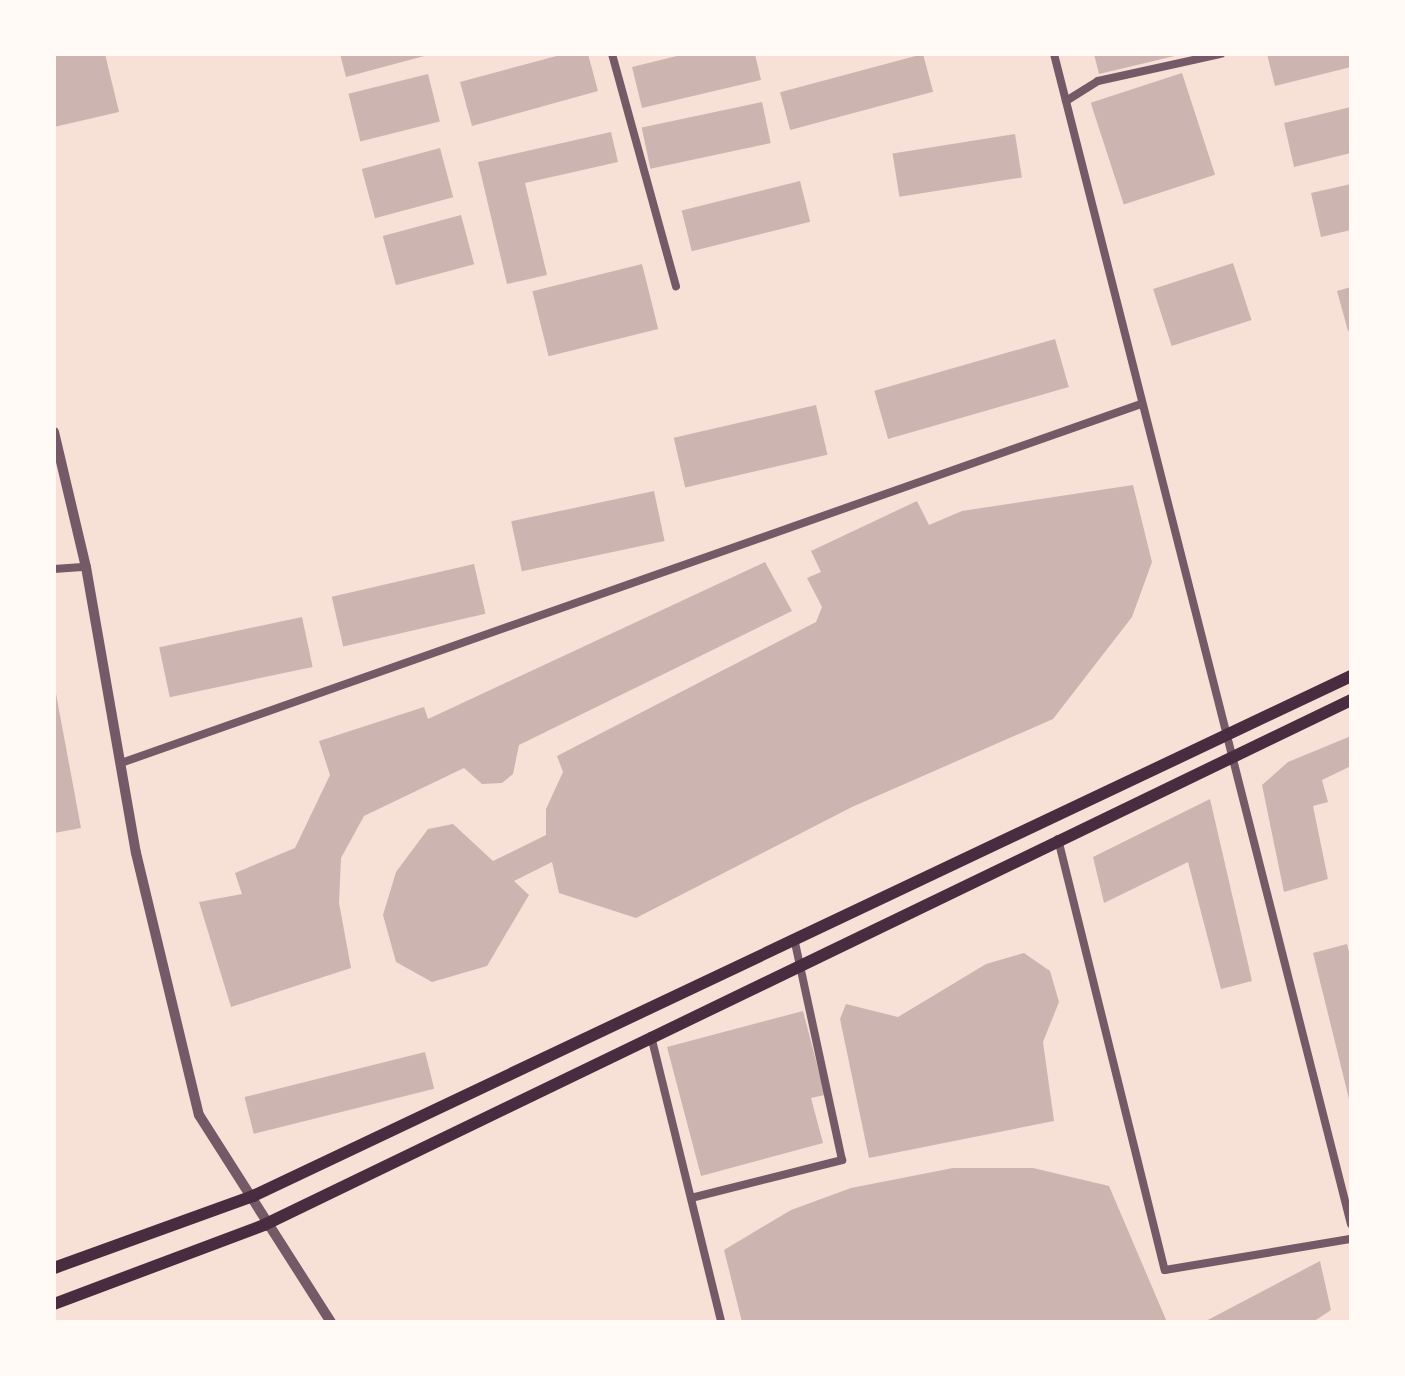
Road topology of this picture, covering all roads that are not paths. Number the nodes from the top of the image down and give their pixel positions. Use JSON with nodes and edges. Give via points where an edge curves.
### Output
{"nodes":[{"id":1,"x":612,"y":54,"type":"edge"},
{"id":2,"x":1054,"y":54,"type":"edge"},
{"id":3,"x":1221,"y":54,"type":"edge"},
{"id":4,"x":1066,"y":101,"type":"junction"},
{"id":5,"x":676,"y":286,"type":"dead end"},
{"id":6,"x":1141,"y":404,"type":"junction"},
{"id":7,"x":54,"y":432,"type":"edge"},
{"id":8,"x":86,"y":567,"type":"junction"},
{"id":9,"x":54,"y":569,"type":"edge"},
{"id":10,"x":1351,"y":676,"type":"edge"},
{"id":11,"x":1351,"y":700,"type":"edge"},
{"id":12,"x":1223,"y":733,"type":"junction"},
{"id":13,"x":1228,"y":756,"type":"junction"},
{"id":14,"x":121,"y":763,"type":"junction"},
{"id":15,"x":1058,"y":839,"type":"junction"},
{"id":16,"x":793,"y":937,"type":"junction"},
{"id":17,"x":799,"y":964,"type":"junction"},
{"id":18,"x":651,"y":1035,"type":"junction"},
{"id":19,"x":253,"y":1196,"type":"junction"},
{"id":20,"x":691,"y":1198,"type":"junction"},
{"id":21,"x":1351,"y":1224,"type":"edge"},
{"id":22,"x":264,"y":1225,"type":"junction"},
{"id":23,"x":1351,"y":1239,"type":"edge"},
{"id":24,"x":54,"y":1268,"type":"edge"},
{"id":25,"x":54,"y":1304,"type":"edge"},
{"id":26,"x":331,"y":1322,"type":"edge"},
{"id":27,"x":721,"y":1322,"type":"edge"}],
"edges":[{"from":1,"to":5,"type":"street"},
{"from":2,"to":4,"type":"street"},
{"from":3,"to":4,"type":"street","via":[[1098,81]]},
{"from":4,"to":6,"type":"street"},
{"from":6,"to":12,"type":"street"},
{"from":6,"to":14,"type":"street"},
{"from":7,"to":8,"type":"street"},
{"from":8,"to":9,"type":"street"},
{"from":8,"to":14,"type":"street"},
{"from":10,"to":12,"type":"main road"},
{"from":11,"to":13,"type":"main road"},
{"from":12,"to":13,"type":"street"},
{"from":12,"to":16,"type":"main road"},
{"from":13,"to":15,"type":"main road"},
{"from":13,"to":21,"type":"street"},
{"from":14,"to":19,"type":"street","via":[[199,1115]]},
{"from":15,"to":17,"type":"main road"},
{"from":15,"to":23,"type":"street","via":[[1165,1270]]},
{"from":16,"to":17,"type":"street"},
{"from":16,"to":19,"type":"main road"},
{"from":17,"to":18,"type":"main road"},
{"from":17,"to":20,"type":"street","via":[[842,1160]]},
{"from":18,"to":20,"type":"street"},
{"from":18,"to":22,"type":"main road"},
{"from":19,"to":22,"type":"street"},
{"from":19,"to":24,"type":"main road"},
{"from":20,"to":27,"type":"street"},
{"from":22,"to":25,"type":"main road"},
{"from":22,"to":26,"type":"street"}]}
